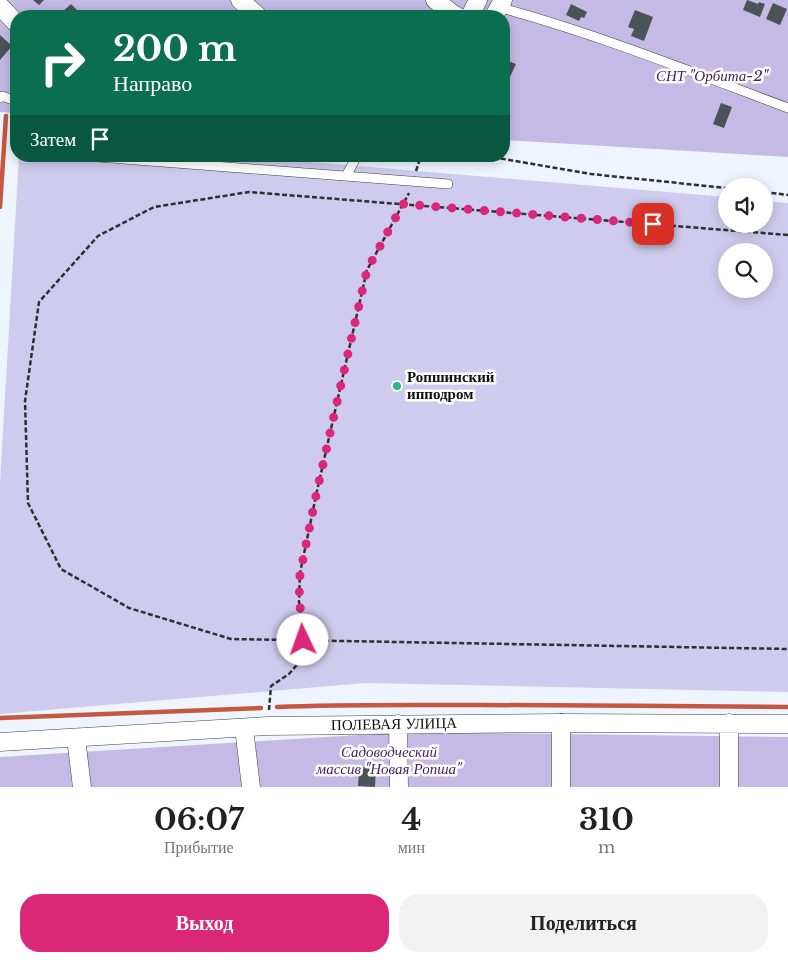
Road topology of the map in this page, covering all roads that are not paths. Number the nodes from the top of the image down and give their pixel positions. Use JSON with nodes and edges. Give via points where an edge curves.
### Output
{"nodes":[{"id":1,"x":240,"y":0,"type":"edge"},
{"id":2,"x":436,"y":0,"type":"edge"},
{"id":3,"x":0,"y":6,"type":"edge"},
{"id":4,"x":251,"y":10,"type":"edge"},
{"id":5,"x":448,"y":10,"type":"edge"},
{"id":6,"x":510,"y":11,"type":"edge"},
{"id":7,"x":10,"y":17,"type":"edge"},
{"id":8,"x":788,"y":108,"type":"edge"},
{"id":9,"x":163,"y":162,"type":"edge"},
{"id":10,"x":354,"y":162,"type":"edge"},
{"id":11,"x":346,"y":176,"type":"junction"},
{"id":12,"x":448,"y":184,"type":"dead end"},
{"id":13,"x":561,"y":723,"type":"junction"},
{"id":14,"x":729,"y":723,"type":"junction"},
{"id":15,"x":398,"y":724,"type":"junction"},
{"id":16,"x":788,"y":724,"type":"edge"},
{"id":17,"x":244,"y":728,"type":"junction"},
{"id":18,"x":76,"y":738,"type":"junction"},
{"id":19,"x":0,"y":742,"type":"edge"},
{"id":20,"x":82,"y":787,"type":"edge"},
{"id":21,"x":251,"y":787,"type":"edge"},
{"id":22,"x":398,"y":787,"type":"edge"},
{"id":23,"x":561,"y":787,"type":"edge"},
{"id":24,"x":729,"y":787,"type":"edge"}],
"edges":[{"from":1,"to":4,"type":"street"},
{"from":2,"to":5,"type":"street"},
{"from":3,"to":7,"type":"street"},
{"from":6,"to":8,"type":"lane","via":[[636,50]]},
{"from":9,"to":11,"type":"lane"},
{"from":10,"to":11,"type":"lane"},
{"from":11,"to":12,"type":"lane"},
{"from":13,"to":14,"type":"street","name":"ПОЛЕВАЯ УЛИЦА"},
{"from":13,"to":15,"type":"street","name":"ПОЛЕВАЯ УЛИЦА"},
{"from":13,"to":23,"type":"street"},
{"from":14,"to":16,"type":"street","name":"ПОЛЕВАЯ УЛИЦА"},
{"from":14,"to":24,"type":"street"},
{"from":15,"to":17,"type":"street","name":"ПОЛЕВАЯ УЛИЦА"},
{"from":15,"to":22,"type":"street"},
{"from":17,"to":18,"type":"street","name":"ПОЛЕВАЯ УЛИЦА"},
{"from":17,"to":21,"type":"street"},
{"from":18,"to":19,"type":"street","name":"ПОЛЕВАЯ УЛИЦА"},
{"from":18,"to":20,"type":"street"}]}
